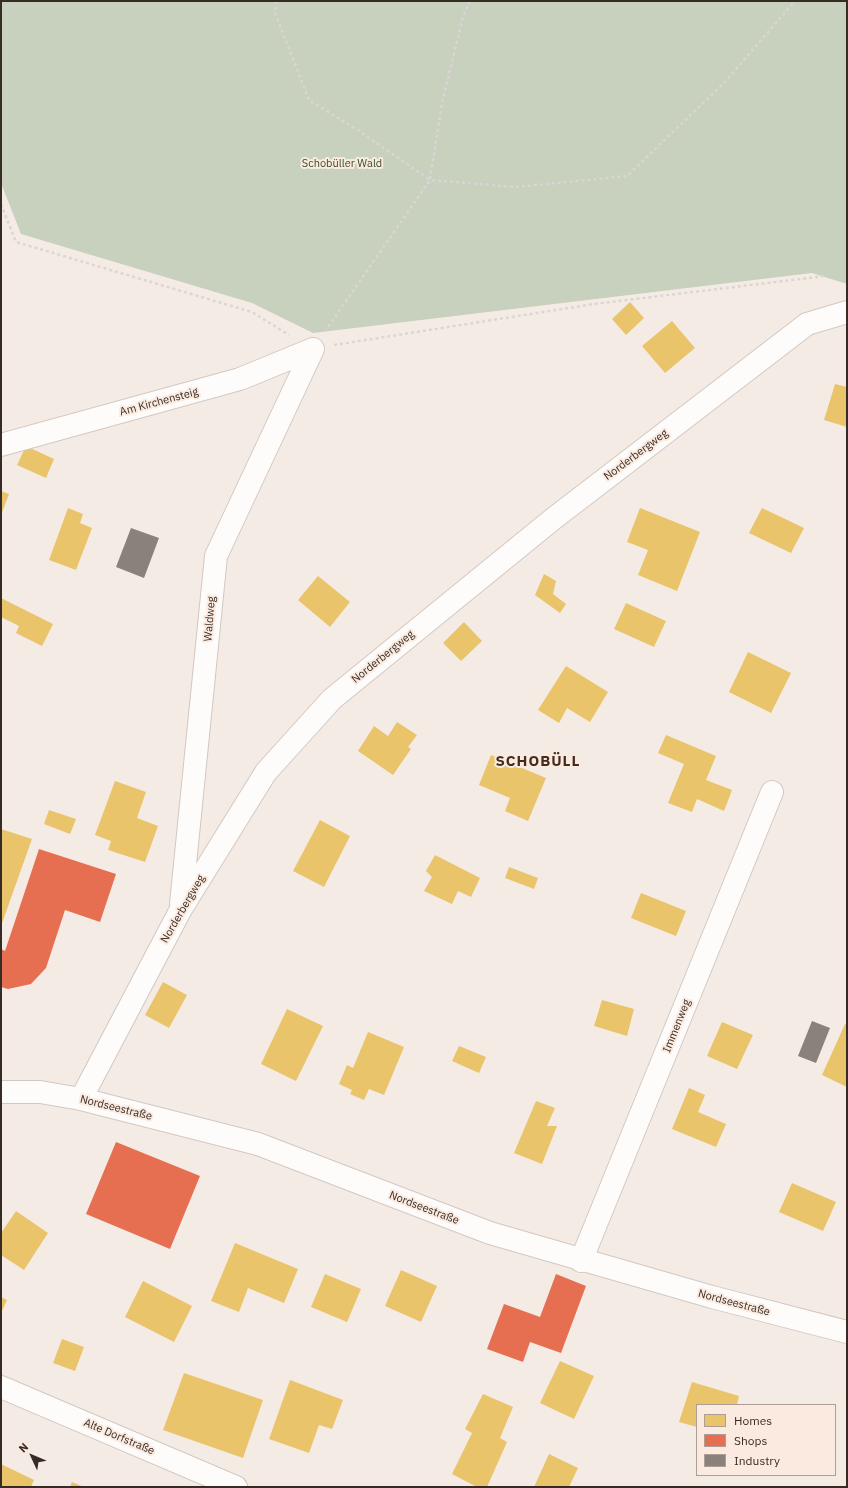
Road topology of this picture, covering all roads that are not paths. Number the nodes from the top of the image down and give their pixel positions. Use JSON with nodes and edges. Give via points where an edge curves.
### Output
{"nodes":[{"id":1,"x":847,"y":312,"type":"edge"},
{"id":2,"x":313,"y":349,"type":"joint"},
{"id":3,"x":1,"y":445,"type":"edge"},
{"id":4,"x":772,"y":792,"type":"dead end"},
{"id":5,"x":181,"y":909,"type":"junction"},
{"id":6,"x":1,"y":1092,"type":"edge"},
{"id":7,"x":81,"y":1099,"type":"junction"},
{"id":8,"x":581,"y":1261,"type":"junction"},
{"id":9,"x":847,"y":1332,"type":"edge"},
{"id":10,"x":1,"y":1387,"type":"edge"},
{"id":11,"x":236,"y":1487,"type":"edge"}],
"edges":[{"from":1,"to":5,"type":"street","name":"Norderbergweg","via":[[807,324],[553,519],[332,699],[266,772]]},
{"from":2,"to":3,"type":"street","name":"Am Kirchensteig","via":[[240,379]]},
{"from":2,"to":5,"type":"street","name":"Waldweg","via":[[216,556]]},
{"from":4,"to":8,"type":"street","name":"Immenweg"},
{"from":5,"to":7,"type":"street","name":"Norderbergweg"},
{"from":6,"to":7,"type":"street","name":"Nordseestraße","via":[[40,1092]]},
{"from":7,"to":8,"type":"street","name":"Nordseestraße","via":[[258,1144],[490,1233]]},
{"from":8,"to":9,"type":"street","name":"Nordseestraße"},
{"from":10,"to":11,"type":"street","name":"Alte Dorfstraße"}]}
